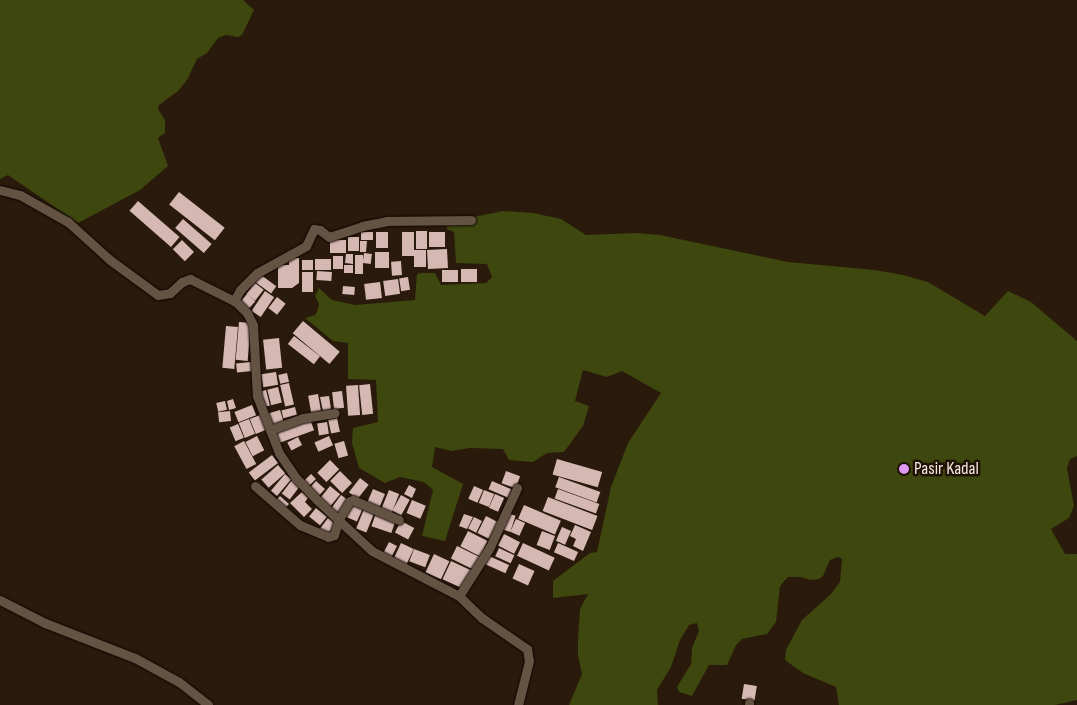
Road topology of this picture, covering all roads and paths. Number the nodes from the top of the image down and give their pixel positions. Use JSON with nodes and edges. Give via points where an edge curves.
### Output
{"nodes":[{"id":1,"x":0,"y":190,"type":"edge"},
{"id":2,"x":471,"y":220,"type":"dead end"},
{"id":3,"x":234,"y":301,"type":"junction"},
{"id":4,"x":335,"y":413,"type":"dead end"},
{"id":5,"x":270,"y":430,"type":"junction"},
{"id":6,"x":255,"y":486,"type":"dead end"},
{"id":7,"x":516,"y":488,"type":"dead end"},
{"id":8,"x":339,"y":519,"type":"junction"},
{"id":9,"x":399,"y":520,"type":"dead end"},
{"id":10,"x":458,"y":596,"type":"junction"},
{"id":11,"x":0,"y":600,"type":"edge"},
{"id":12,"x":208,"y":705,"type":"edge"},
{"id":13,"x":518,"y":705,"type":"edge"}],
"edges":[{"from":1,"to":3,"type":"street","via":[[20,195],[68,222],[110,260],[158,295],[170,293],[190,279]]},
{"from":2,"to":3,"type":"street","via":[[387,221],[329,237],[314,229],[306,246],[257,272]]},
{"from":3,"to":5,"type":"street","via":[[247,313],[253,325],[257,396]]},
{"from":4,"to":5,"type":"street","via":[[303,418]]},
{"from":5,"to":8,"type":"street","via":[[279,453],[295,477]]},
{"from":6,"to":8,"type":"street","via":[[312,532],[331,536]]},
{"from":7,"to":10,"type":"street","via":[[490,547]]},
{"from":8,"to":9,"type":"street","via":[[353,500]]},
{"from":8,"to":10,"type":"street","via":[[372,550]]},
{"from":10,"to":13,"type":"street","via":[[482,618],[527,649],[529,661]]},
{"from":11,"to":12,"type":"street","via":[[45,623],[135,658],[179,682]]}]}
